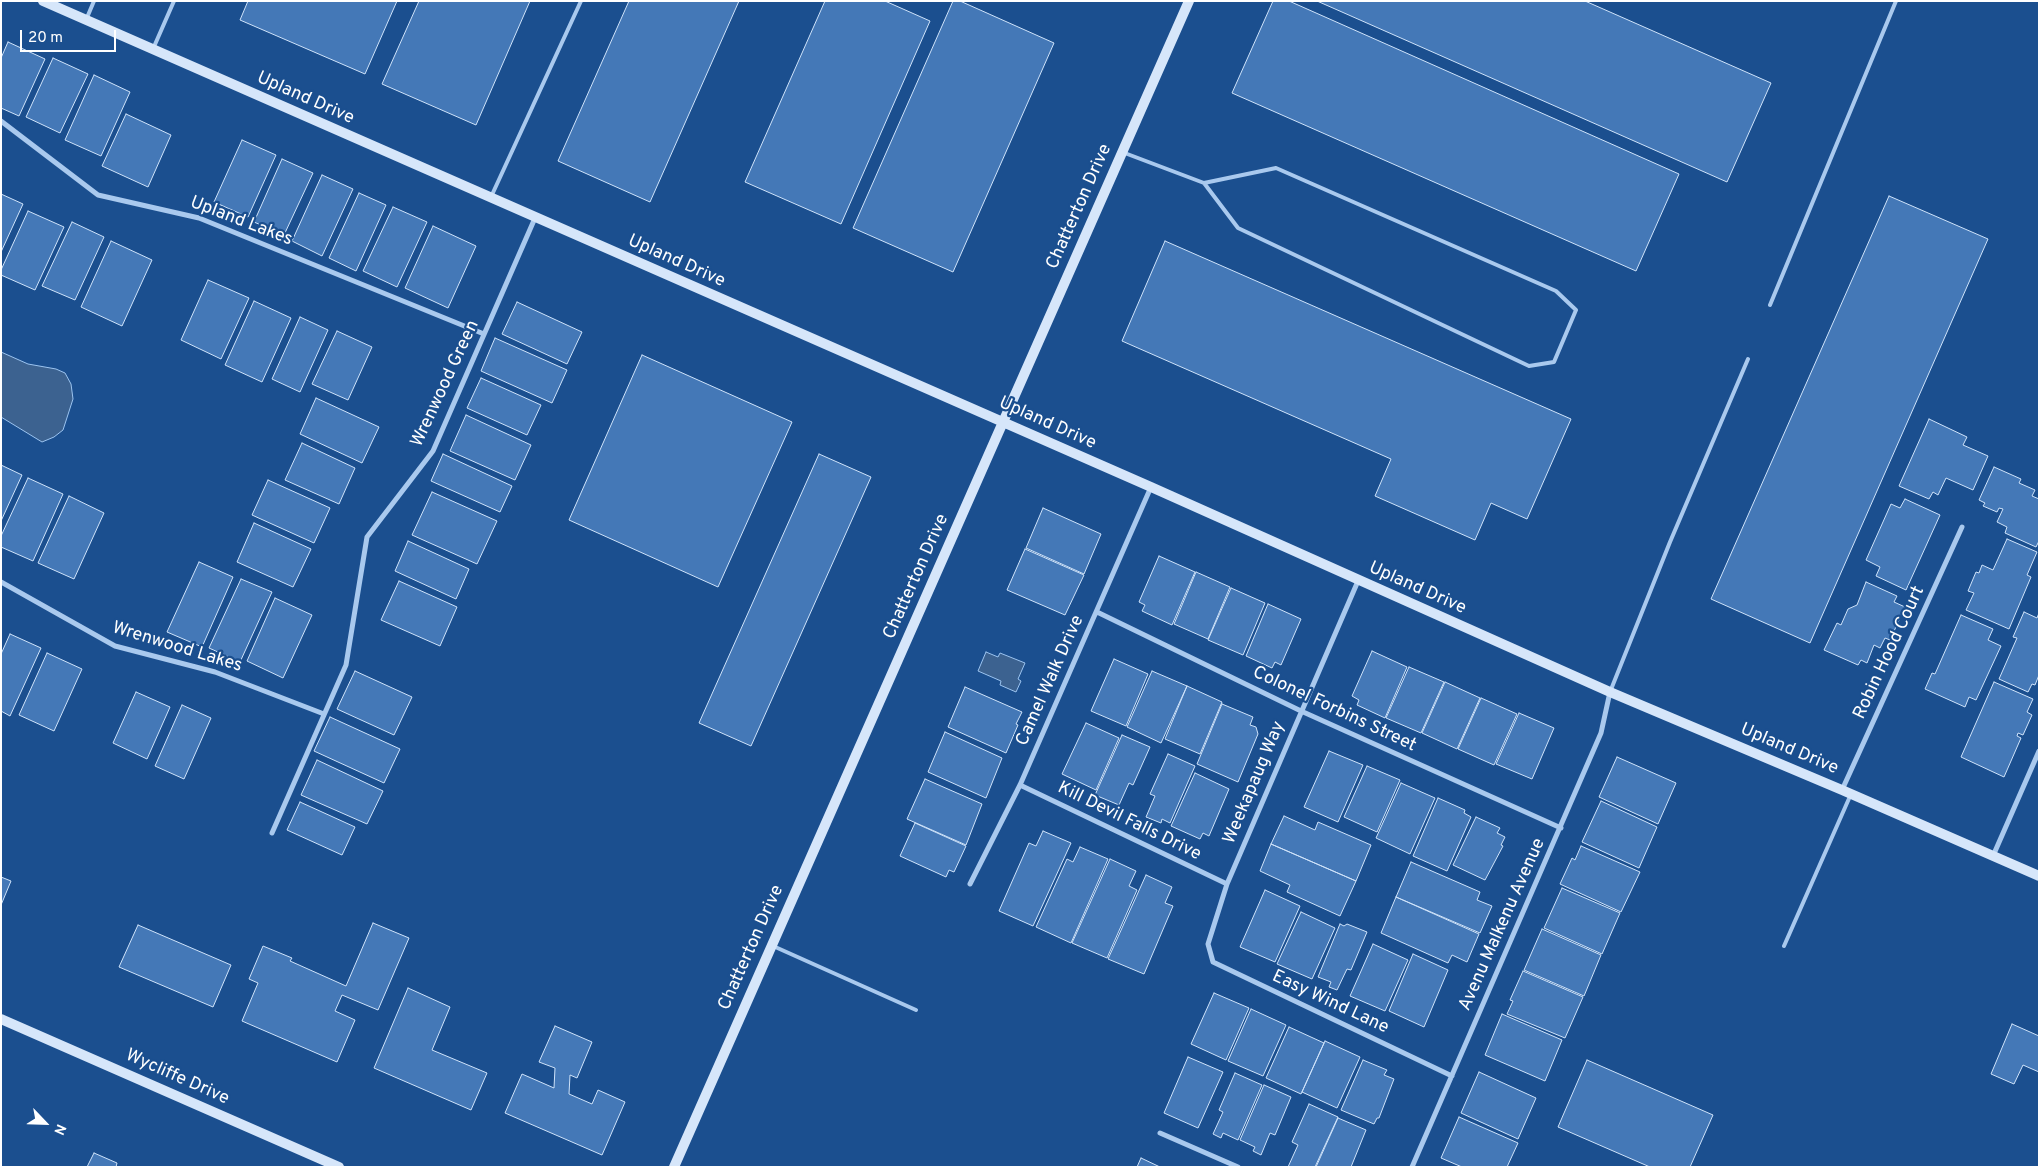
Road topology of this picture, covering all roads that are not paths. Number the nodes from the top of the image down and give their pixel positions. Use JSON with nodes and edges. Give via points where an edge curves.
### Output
{"nodes":[{"id":1,"x":43,"y":1,"type":"edge"},
{"id":2,"x":94,"y":1,"type":"edge"},
{"id":3,"x":174,"y":1,"type":"edge"},
{"id":4,"x":581,"y":1,"type":"edge"},
{"id":5,"x":1189,"y":1,"type":"edge"},
{"id":6,"x":1896,"y":1,"type":"edge"},
{"id":7,"x":86,"y":20,"type":"junction"},
{"id":8,"x":153,"y":50,"type":"junction"},
{"id":9,"x":1,"y":121,"type":"edge"},
{"id":10,"x":1122,"y":152,"type":"junction"},
{"id":11,"x":1204,"y":184,"type":"junction"},
{"id":12,"x":490,"y":198,"type":"junction"},
{"id":13,"x":535,"y":218,"type":"junction"},
{"id":14,"x":1770,"y":305,"type":"dead end"},
{"id":15,"x":484,"y":334,"type":"junction"},
{"id":16,"x":1748,"y":358,"type":"dead end"},
{"id":17,"x":1003,"y":422,"type":"junction"},
{"id":18,"x":1151,"y":487,"type":"junction"},
{"id":19,"x":1962,"y":527,"type":"dead end"},
{"id":20,"x":1358,"y":581,"type":"junction"},
{"id":21,"x":1,"y":582,"type":"edge"},
{"id":22,"x":1097,"y":612,"type":"junction"},
{"id":23,"x":1610,"y":692,"type":"junction"},
{"id":24,"x":1301,"y":711,"type":"junction"},
{"id":25,"x":324,"y":714,"type":"junction"},
{"id":26,"x":2039,"y":751,"type":"edge"},
{"id":27,"x":1020,"y":785,"type":"junction"},
{"id":28,"x":1847,"y":792,"type":"junction"},
{"id":29,"x":1561,"y":828,"type":"junction"},
{"id":30,"x":272,"y":833,"type":"dead end"},
{"id":31,"x":1993,"y":856,"type":"junction"},
{"id":32,"x":2039,"y":876,"type":"edge"},
{"id":33,"x":970,"y":884,"type":"dead end"},
{"id":34,"x":1227,"y":884,"type":"junction"},
{"id":35,"x":1208,"y":944,"type":"joint"},
{"id":36,"x":771,"y":945,"type":"junction"},
{"id":37,"x":1784,"y":946,"type":"dead end"},
{"id":38,"x":916,"y":1010,"type":"dead end"},
{"id":39,"x":1,"y":1019,"type":"edge"},
{"id":40,"x":1452,"y":1076,"type":"junction"},
{"id":41,"x":1160,"y":1133,"type":"dead end"},
{"id":42,"x":339,"y":1167,"type":"edge"},
{"id":43,"x":674,"y":1167,"type":"edge"},
{"id":44,"x":1238,"y":1167,"type":"edge"},
{"id":45,"x":1412,"y":1167,"type":"edge"}],
"edges":[{"from":1,"to":7,"type":"street","name":"Upland Drive"},
{"from":2,"to":7,"type":"lane"},
{"from":3,"to":8,"type":"lane"},
{"from":4,"to":12,"type":"lane"},
{"from":5,"to":10,"type":"street","name":"Chatterton Drive"},
{"from":6,"to":14,"type":"lane"},
{"from":7,"to":8,"type":"street","name":"Upland Drive"},
{"from":8,"to":12,"type":"street","name":"Upland Drive"},
{"from":9,"to":15,"type":"street","name":"Upland Lakes","via":[[98,195],[200,218]]},
{"from":10,"to":11,"type":"lane"},
{"from":10,"to":17,"type":"street","name":"Chatterton Drive"},
{"from":11,"to":11,"type":"lane","via":[[1238,228],[1528,366],[1554,362],[1576,310],[1556,290],[1276,168]]},
{"from":12,"to":13,"type":"street","name":"Upland Drive"},
{"from":13,"to":15,"type":"street","name":"Wrenwood Green"},
{"from":13,"to":17,"type":"street","name":"Upland Drive"},
{"from":15,"to":25,"type":"street","name":"Wrenwood Green","via":[[433,451],[367,537],[346,664]]},
{"from":16,"to":23,"type":"lane"},
{"from":17,"to":18,"type":"street","name":"Upland Drive"},
{"from":17,"to":36,"type":"street","name":"Chatterton Drive"},
{"from":18,"to":20,"type":"street","name":"Upland Drive"},
{"from":18,"to":22,"type":"street","name":"Camel Walk Drive"},
{"from":19,"to":28,"type":"street","name":"Robin Hood Court"},
{"from":20,"to":23,"type":"street","name":"Upland Drive"},
{"from":20,"to":24,"type":"street","name":"Weekapaug Way"},
{"from":21,"to":25,"type":"street","name":"Wrenwood Lakes","via":[[115,646],[215,672]]},
{"from":22,"to":24,"type":"street","name":"Colonel Forbins Street"},
{"from":22,"to":27,"type":"street","name":"Camel Walk Drive"},
{"from":23,"to":28,"type":"street","name":"Upland Drive"},
{"from":23,"to":29,"type":"street","name":"Avenu Malkenu Avenue","via":[[1601,733]]},
{"from":24,"to":29,"type":"street","name":"Colonel Forbins Street"},
{"from":24,"to":34,"type":"street","name":"Weekapaug Way"},
{"from":25,"to":30,"type":"street","name":"Wrenwood Green"},
{"from":26,"to":31,"type":"street"},
{"from":27,"to":33,"type":"street","name":"Camel Walk Drive"},
{"from":27,"to":34,"type":"street","name":"Kill Devil Falls Drive"},
{"from":28,"to":31,"type":"street","name":"Upland Drive"},
{"from":28,"to":37,"type":"lane"},
{"from":29,"to":40,"type":"street","name":"Avenu Malkenu Avenue"},
{"from":31,"to":32,"type":"street","name":"Upland Drive"},
{"from":34,"to":35,"type":"street","name":"Weekapaug Way"},
{"from":35,"to":40,"type":"street","name":"Easy Wind Lane","via":[[1213,962]]},
{"from":36,"to":38,"type":"lane"},
{"from":36,"to":43,"type":"street","name":"Chatterton Drive"},
{"from":39,"to":42,"type":"street","name":"Wycliffe Drive"},
{"from":40,"to":45,"type":"street","name":"Avenu Malkenu Avenue"},
{"from":41,"to":44,"type":"street"}]}
